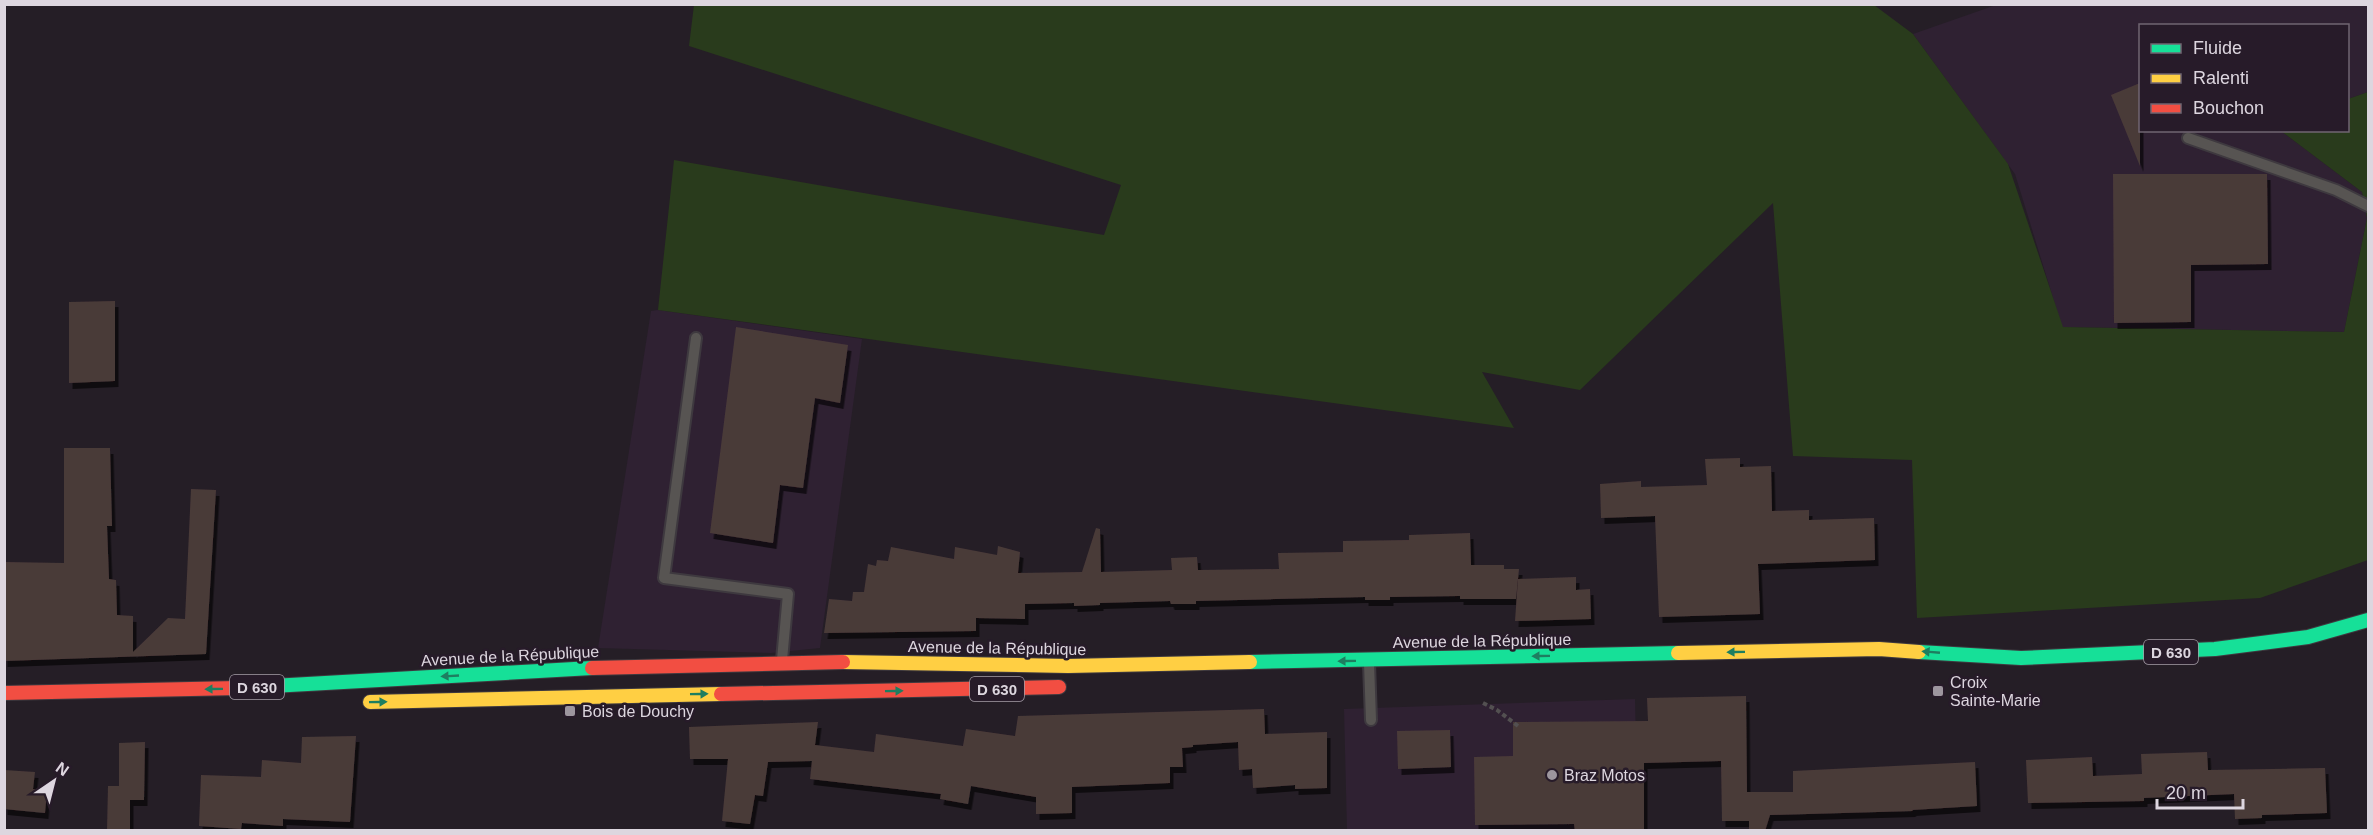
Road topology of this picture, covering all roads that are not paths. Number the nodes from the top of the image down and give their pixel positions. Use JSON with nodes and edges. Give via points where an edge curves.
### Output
{"nodes":[{"id":1,"x":2188,"y":138,"type":"dead end"},
{"id":2,"x":2368,"y":206,"type":"edge"},
{"id":3,"x":696,"y":338,"type":"dead end"},
{"id":4,"x":2368,"y":620,"type":"edge"},
{"id":5,"x":2368,"y":625,"type":"edge"},
{"id":6,"x":2351,"y":626,"type":"junction"},
{"id":7,"x":1990,"y":658,"type":"junction"},
{"id":8,"x":1369,"y":661,"type":"junction"},
{"id":9,"x":1934,"y":666,"type":"dead end"},
{"id":10,"x":782,"y":678,"type":"junction"},
{"id":11,"x":1069,"y":687,"type":"dead end"},
{"id":12,"x":4,"y":693,"type":"edge"},
{"id":13,"x":353,"y":702,"type":"dead end"},
{"id":14,"x":1371,"y":720,"type":"dead end"}],
"edges":[{"from":1,"to":2,"type":"lane","via":[[2336,190]]},
{"from":3,"to":10,"type":"lane","via":[[664,578],[788,594]]},
{"from":4,"to":6,"type":"main road","name":"Avenue de la République","number":"D 630"},
{"from":5,"to":6,"type":"main road","name":"Avenue de la République","number":"D 630"},
{"from":6,"to":7,"type":"main road","name":"Avenue de la République","number":"D 630","via":[[2290,640],[2212,649]]},
{"from":7,"to":8,"type":"main road","name":"Avenue de la République","number":"D 630","one_way":true,"via":[[1879,649]]},
{"from":7,"to":9,"type":"main road","name":"Avenue de la République","number":"D 630"},
{"from":8,"to":10,"type":"main road","name":"Avenue de la République","number":"D 630","one_way":true,"via":[[1068,666],[869,662]]},
{"from":8,"to":14,"type":"lane"},
{"from":10,"to":11,"type":"main road","name":"Avenue de la République","number":"D 630","one_way":true},
{"from":10,"to":12,"type":"main road","name":"Avenue de la République","number":"D 630","one_way":true,"via":[[591,667],[235,688]]},
{"from":13,"to":10,"type":"main road","name":"Avenue de la République","number":"D 630","one_way":true}]}
